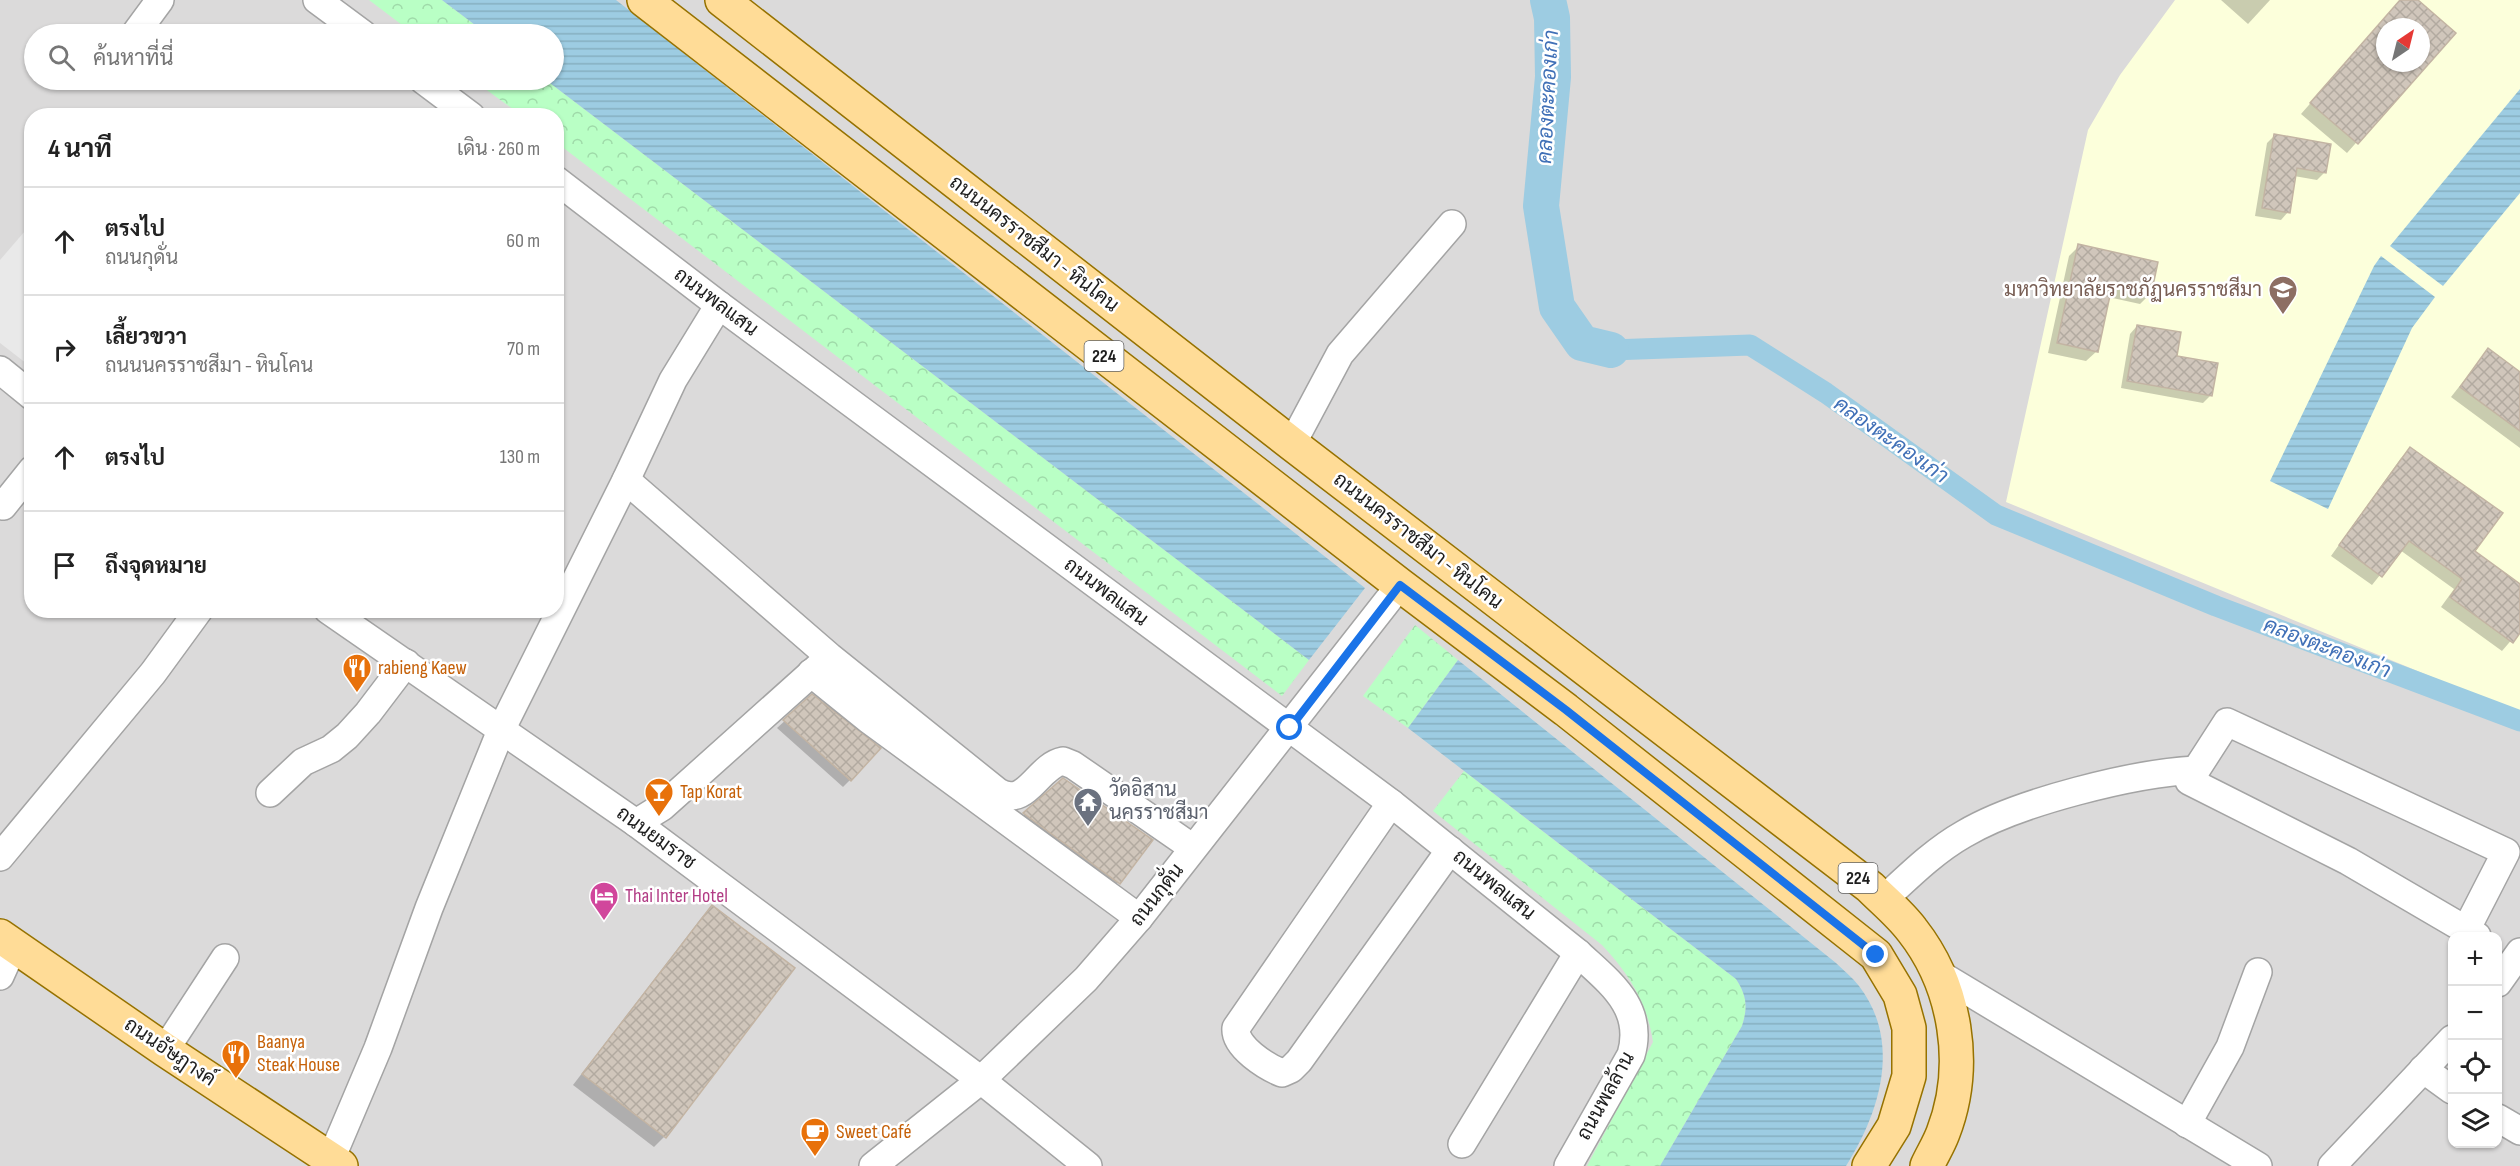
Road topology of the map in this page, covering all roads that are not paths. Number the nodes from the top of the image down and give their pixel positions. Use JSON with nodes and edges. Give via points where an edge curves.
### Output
{"nodes":[{"id":1,"x":159,"y":0,"type":"edge"},
{"id":2,"x":317,"y":0,"type":"edge"},
{"id":3,"x":644,"y":0,"type":"edge"},
{"id":4,"x":722,"y":0,"type":"edge"},
{"id":5,"x":142,"y":24,"type":"edge"},
{"id":6,"x":349,"y":24,"type":"edge"},
{"id":7,"x":436,"y":90,"type":"edge"},
{"id":8,"x":460,"y":108,"type":"edge"},
{"id":9,"x":564,"y":186,"type":"edge"},
{"id":10,"x":1452,"y":224,"type":"dead end"},
{"id":11,"x":719,"y":305,"type":"junction"},
{"id":12,"x":0,"y":370,"type":"edge"},
{"id":13,"x":24,"y":390,"type":"edge"},
{"id":14,"x":1292,"y":444,"type":"junction"},
{"id":15,"x":24,"y":480,"type":"edge"},
{"id":16,"x":626,"y":480,"type":"junction"},
{"id":17,"x":3,"y":506,"type":"dead end"},
{"id":18,"x":1428,"y":549,"type":"junction"},
{"id":19,"x":1400,"y":585,"type":"junction"},
{"id":20,"x":564,"y":603,"type":"edge"},
{"id":21,"x":193,"y":618,"type":"edge"},
{"id":22,"x":340,"y":618,"type":"edge"},
{"id":23,"x":556,"y":618,"type":"edge"},
{"id":24,"x":406,"y":663,"type":"junction"},
{"id":25,"x":821,"y":665,"type":"junction"},
{"id":26,"x":501,"y":728,"type":"junction"},
{"id":27,"x":1290,"y":728,"type":"junction"},
{"id":28,"x":2196,"y":770,"type":"junction"},
{"id":29,"x":270,"y":793,"type":"dead end"},
{"id":30,"x":1391,"y":803,"type":"junction"},
{"id":31,"x":636,"y":823,"type":"junction"},
{"id":32,"x":1193,"y":848,"type":"junction"},
{"id":33,"x":1450,"y":850,"type":"junction"},
{"id":34,"x":0,"y":857,"type":"edge"},
{"id":35,"x":1883,"y":900,"type":"junction"},
{"id":36,"x":1139,"y":918,"type":"junction"},
{"id":37,"x":2469,"y":932,"type":"edge"},
{"id":38,"x":2471,"y":932,"type":"edge"},
{"id":39,"x":7,"y":941,"type":"edge"},
{"id":40,"x":1578,"y":952,"type":"junction"},
{"id":41,"x":2511,"y":953,"type":"edge"},
{"id":42,"x":225,"y":958,"type":"dead end"},
{"id":43,"x":2258,"y":972,"type":"dead end"},
{"id":44,"x":2502,"y":974,"type":"edge"},
{"id":45,"x":1941,"y":975,"type":"junction"},
{"id":46,"x":0,"y":976,"type":"edge"},
{"id":47,"x":1634,"y":1024,"type":"joint"},
{"id":48,"x":2451,"y":1040,"type":"edge"},
{"id":49,"x":165,"y":1050,"type":"junction"},
{"id":50,"x":2423,"y":1069,"type":"junction"},
{"id":51,"x":981,"y":1080,"type":"junction"},
{"id":52,"x":2448,"y":1087,"type":"edge"},
{"id":53,"x":2502,"y":1120,"type":"edge"},
{"id":54,"x":2187,"y":1124,"type":"junction"},
{"id":55,"x":2520,"y":1131,"type":"edge"},
{"id":56,"x":1462,"y":1144,"type":"dead end"},
{"id":57,"x":336,"y":1162,"type":"edge"},
{"id":58,"x":873,"y":1166,"type":"edge"},
{"id":59,"x":1088,"y":1166,"type":"edge"},
{"id":60,"x":1568,"y":1166,"type":"edge"},
{"id":61,"x":1869,"y":1166,"type":"edge"},
{"id":62,"x":1927,"y":1166,"type":"edge"},
{"id":63,"x":2258,"y":1166,"type":"edge"},
{"id":64,"x":2332,"y":1166,"type":"edge"}],
"edges":[{"from":1,"to":5,"type":"street"},
{"from":2,"to":6,"type":"street"},
{"from":3,"to":19,"type":"main road","number":"224"},
{"from":4,"to":14,"type":"main road","name":"ถนนนครราชสีมา - หินโคน","number":"224"},
{"from":7,"to":8,"type":"street"},
{"from":9,"to":11,"type":"street","name":"ถนนพลแสน"},
{"from":10,"to":14,"type":"street","via":[[1340,354]]},
{"from":11,"to":16,"type":"street","via":[[673,380]]},
{"from":11,"to":27,"type":"street","name":"ถนนพลแสน"},
{"from":12,"to":13,"type":"street"},
{"from":14,"to":18,"type":"main road","name":"ถนนนครราชสีมา - หินโคน","number":"224"},
{"from":15,"to":17,"type":"street"},
{"from":16,"to":20,"type":"street"},
{"from":16,"to":25,"type":"street"},
{"from":18,"to":19,"type":"main road"},
{"from":18,"to":35,"type":"main road","name":"ถนนนครราชสีมา - หินโคน","number":"224"},
{"from":19,"to":27,"type":"street","name":"ถนนกุดั่น"},
{"from":19,"to":61,"type":"main road","number":"224","via":[[1566,710],[1876,955],[1900,995],[1909,1028],[1909,1076],[1894,1125]]},
{"from":21,"to":34,"type":"street"},
{"from":22,"to":24,"type":"street","name":"ถนนยมราช"},
{"from":23,"to":26,"type":"street"},
{"from":24,"to":26,"type":"street","name":"ถนนยมราช"},
{"from":24,"to":29,"type":"street","via":[[347,736],[331,749],[303,762]]},
{"from":25,"to":31,"type":"street","via":[[662,807]]},
{"from":25,"to":32,"type":"street","via":[[1001,795],[1021,795],[1051,766],[1063,761]]},
{"from":25,"to":36,"type":"street","via":[[868,719]]},
{"from":26,"to":31,"type":"street","name":"ถนนยมราช"},
{"from":26,"to":57,"type":"street","via":[[429,908]]},
{"from":27,"to":30,"type":"street","name":"ถนนพลแสน"},
{"from":27,"to":32,"type":"street","name":"ถนนกุดั่น"},
{"from":28,"to":35,"type":"street","via":[[2086,790],[1998,817],[1945,846]]},
{"from":28,"to":37,"type":"street","via":[[2189,781],[2348,861]]},
{"from":28,"to":38,"type":"street","via":[[2227,722],[2506,852]]},
{"from":30,"to":33,"type":"street","name":"ถนนพลแสน"},
{"from":30,"to":33,"type":"street","via":[[1236,1028],[1239,1041],[1256,1057],[1282,1073],[1291,1070]]},
{"from":31,"to":51,"type":"street","name":"ถนนยมราช"},
{"from":32,"to":36,"type":"street","name":"ถนนกุดั่น"},
{"from":33,"to":40,"type":"street","name":"ถนนพลแสน"},
{"from":35,"to":45,"type":"main road","name":"ถนนนครราชสีมา - หินโคน","number":"224","via":[[1912,930]]},
{"from":36,"to":51,"type":"street","name":"ถนนกุดั่น","via":[[1086,979]]},
{"from":39,"to":46,"type":"street"},
{"from":39,"to":49,"type":"main road","name":"ถนนอัษฎางค์"},
{"from":40,"to":47,"type":"street","name":"ถนนพลแสน","via":[[1619,992]]},
{"from":40,"to":56,"type":"street"},
{"from":41,"to":44,"type":"street"},
{"from":42,"to":49,"type":"street"},
{"from":43,"to":54,"type":"street","via":[[2230,1047]]},
{"from":45,"to":54,"type":"street"},
{"from":45,"to":62,"type":"main road","name":"ถนนนครราชสีมา - หินโคน","number":"224","via":[[1957,1044],[1955,1089],[1943,1133]]},
{"from":47,"to":60,"type":"street","name":"ถนนพลล้าน","via":[[1636,1039],[1631,1055]]},
{"from":48,"to":50,"type":"street"},
{"from":49,"to":57,"type":"main road","name":"ถนนอัษฎางค์"},
{"from":50,"to":52,"type":"street"},
{"from":50,"to":64,"type":"street"},
{"from":51,"to":58,"type":"street","name":"ถนนกุดั่น"},
{"from":51,"to":59,"type":"street","name":"ถนนยมราช"},
{"from":53,"to":55,"type":"street"},
{"from":54,"to":63,"type":"street"}]}
